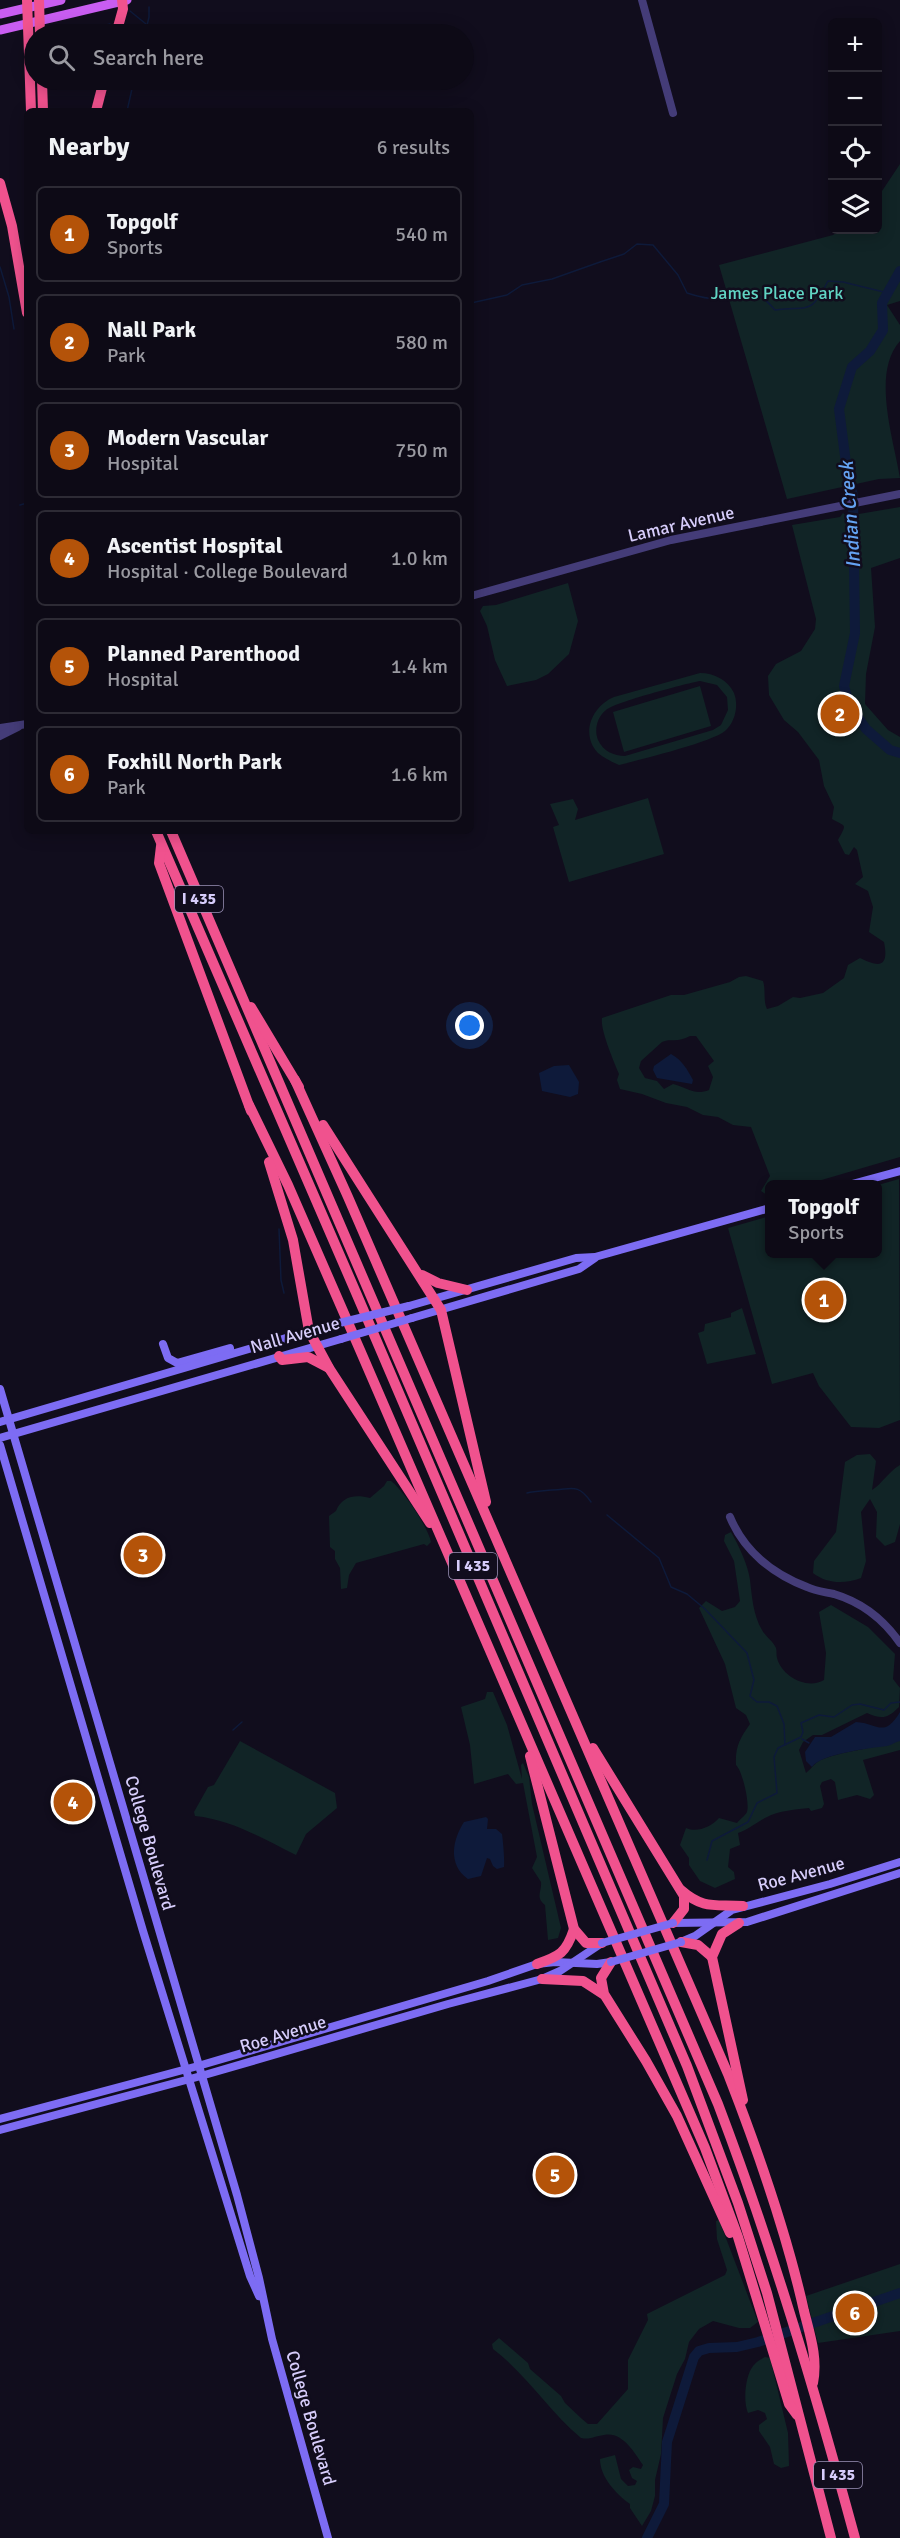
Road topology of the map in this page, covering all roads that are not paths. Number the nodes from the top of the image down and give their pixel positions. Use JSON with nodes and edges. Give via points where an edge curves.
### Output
{"nodes":[{"id":1,"x":27,"y":0,"type":"edge"},
{"id":2,"x":39,"y":0,"type":"edge"},
{"id":3,"x":61,"y":0,"type":"edge"},
{"id":4,"x":124,"y":0,"type":"edge"},
{"id":5,"x":642,"y":0,"type":"edge"},
{"id":6,"x":0,"y":14,"type":"edge"},
{"id":7,"x":24,"y":24,"type":"edge"},
{"id":8,"x":25,"y":24,"type":"edge"},
{"id":9,"x":28,"y":24,"type":"edge"},
{"id":10,"x":40,"y":24,"type":"edge"},
{"id":11,"x":118,"y":24,"type":"edge"},
{"id":12,"x":0,"y":30,"type":"edge"},
{"id":13,"x":30,"y":90,"type":"edge"},
{"id":14,"x":42,"y":90,"type":"edge"},
{"id":15,"x":101,"y":90,"type":"edge"},
{"id":16,"x":31,"y":108,"type":"edge"},
{"id":17,"x":43,"y":108,"type":"edge"},
{"id":18,"x":97,"y":108,"type":"edge"},
{"id":19,"x":673,"y":113,"type":"dead end"},
{"id":20,"x":0,"y":183,"type":"edge"},
{"id":21,"x":24,"y":296,"type":"edge"},
{"id":22,"x":900,"y":494,"type":"edge"},
{"id":23,"x":474,"y":595,"type":"edge"},
{"id":24,"x":23,"y":725,"type":"edge"},
{"id":25,"x":0,"y":728,"type":"edge"},
{"id":26,"x":0,"y":736,"type":"edge"},
{"id":27,"x":157,"y":834,"type":"edge"},
{"id":28,"x":172,"y":834,"type":"edge"},
{"id":29,"x":161,"y":846,"type":"junction"},
{"id":30,"x":228,"y":968,"type":"junction"},
{"id":31,"x":295,"y":1080,"type":"junction"},
{"id":32,"x":249,"y":1105,"type":"junction"},
{"id":33,"x":900,"y":1171,"type":"edge"},
{"id":34,"x":869,"y":1180,"type":"edge"},
{"id":35,"x":765,"y":1209,"type":"edge"},
{"id":36,"x":595,"y":1257,"type":"junction"},
{"id":37,"x":419,"y":1273,"type":"junction"},
{"id":38,"x":467,"y":1290,"type":"junction"},
{"id":39,"x":434,"y":1299,"type":"junction"},
{"id":40,"x":441,"y":1310,"type":"junction"},
{"id":41,"x":309,"y":1331,"type":"junction"},
{"id":42,"x":163,"y":1344,"type":"dead end"},
{"id":43,"x":260,"y":1345,"type":"junction"},
{"id":44,"x":318,"y":1345,"type":"junction"},
{"id":45,"x":279,"y":1356,"type":"junction"},
{"id":46,"x":329,"y":1368,"type":"junction"},
{"id":47,"x":0,"y":1389,"type":"edge"},
{"id":48,"x":4,"y":1420,"type":"edge"},
{"id":49,"x":13,"y":1434,"type":"junction"},
{"id":50,"x":0,"y":1437,"type":"edge"},
{"id":51,"x":0,"y":1445,"type":"edge"},
{"id":52,"x":730,"y":1517,"type":"dead end"},
{"id":53,"x":494,"y":1531,"type":"junction"},
{"id":54,"x":444,"y":1542,"type":"junction"},
{"id":55,"x":900,"y":1643,"type":"edge"},
{"id":56,"x":578,"y":1725,"type":"junction"},
{"id":57,"x":524,"y":1727,"type":"junction"},
{"id":58,"x":900,"y":1862,"type":"edge"},
{"id":59,"x":900,"y":1873,"type":"edge"},
{"id":60,"x":681,"y":1890,"type":"junction"},
{"id":61,"x":742,"y":1906,"type":"junction"},
{"id":62,"x":673,"y":1923,"type":"junction"},
{"id":63,"x":713,"y":1923,"type":"junction"},
{"id":64,"x":740,"y":1923,"type":"junction"},
{"id":65,"x":574,"y":1929,"type":"junction"},
{"id":66,"x":681,"y":1942,"type":"junction"},
{"id":67,"x":602,"y":1943,"type":"junction"},
{"id":68,"x":712,"y":1957,"type":"junction"},
{"id":69,"x":610,"y":1962,"type":"junction"},
{"id":70,"x":572,"y":1963,"type":"junction"},
{"id":71,"x":537,"y":1964,"type":"junction"},
{"id":72,"x":543,"y":1980,"type":"junction"},
{"id":73,"x":603,"y":1994,"type":"junction"},
{"id":74,"x":286,"y":2039,"type":"junction"},
{"id":75,"x":270,"y":2044,"type":"junction"},
{"id":76,"x":274,"y":2055,"type":"junction"},
{"id":77,"x":256,"y":2060,"type":"junction"},
{"id":78,"x":198,"y":2066,"type":"junction"},
{"id":79,"x":185,"y":2070,"type":"junction"},
{"id":80,"x":201,"y":2076,"type":"junction"},
{"id":81,"x":188,"y":2079,"type":"junction"},
{"id":82,"x":0,"y":2119,"type":"edge"},
{"id":83,"x":0,"y":2130,"type":"edge"},
{"id":84,"x":752,"y":2136,"type":"junction"},
{"id":85,"x":761,"y":2295,"type":"junction"},
{"id":86,"x":264,"y":2307,"type":"junction"},
{"id":87,"x":810,"y":2356,"type":"junction"},
{"id":88,"x":328,"y":2538,"type":"edge"},
{"id":89,"x":831,"y":2538,"type":"edge"},
{"id":90,"x":855,"y":2538,"type":"edge"}],
"edges":[{"from":1,"to":9,"type":"highway","bridge":true},
{"from":2,"to":10,"type":"highway","bridge":true},
{"from":3,"to":6,"type":"main road"},
{"from":4,"to":8,"type":"main road"},
{"from":4,"to":11,"type":"highway"},
{"from":5,"to":19,"type":"street"},
{"from":7,"to":12,"type":"main road"},
{"from":13,"to":16,"type":"highway","bridge":true},
{"from":14,"to":17,"type":"highway"},
{"from":15,"to":18,"type":"highway"},
{"from":20,"to":21,"type":"highway"},
{"from":22,"to":23,"type":"street","name":"Lamar Avenue","via":[[671,540]]},
{"from":24,"to":25,"type":"street"},
{"from":24,"to":26,"type":"street"},
{"from":27,"to":29,"type":"highway","number":"I 435"},
{"from":28,"to":30,"type":"highway","number":"I 435"},
{"from":29,"to":32,"type":"highway","via":[[159,863]]},
{"from":29,"to":85,"type":"highway","number":"I 435","via":[[687,2066],[735,2193]]},
{"from":30,"to":31,"type":"highway"},
{"from":30,"to":87,"type":"highway","number":"I 435","via":[[694,2044]]},
{"from":31,"to":37,"type":"highway"},
{"from":31,"to":53,"type":"highway"},
{"from":32,"to":41,"type":"highway","via":[[285,1208]]},
{"from":32,"to":54,"type":"highway","via":[[288,1185]]},
{"from":33,"to":34,"type":"main road"},
{"from":35,"to":36,"type":"main road","name":"Nall Avenue"},
{"from":36,"to":38,"type":"main road","name":"Nall Avenue","via":[[576,1258]]},
{"from":36,"to":40,"type":"main road","name":"Nall Avenue","via":[[579,1269]]},
{"from":37,"to":38,"type":"highway","via":[[438,1283]]},
{"from":37,"to":39,"type":"highway"},
{"from":38,"to":39,"type":"main road","name":"Nall Avenue"},
{"from":39,"to":40,"type":"highway"},
{"from":39,"to":41,"type":"main road","name":"Nall Avenue","bridge":true},
{"from":40,"to":44,"type":"main road","name":"Nall Avenue","bridge":true},
{"from":40,"to":53,"type":"highway"},
{"from":41,"to":43,"type":"main road","name":"Nall Avenue"},
{"from":41,"to":44,"type":"highway"},
{"from":42,"to":43,"type":"main road","via":[[168,1358],[177,1363],[231,1348]]},
{"from":43,"to":48,"type":"main road","name":"Nall Avenue"},
{"from":44,"to":45,"type":"main road","name":"Nall Avenue"},
{"from":44,"to":46,"type":"highway"},
{"from":45,"to":46,"type":"highway","via":[[282,1360],[308,1357]]},
{"from":45,"to":49,"type":"main road","name":"Nall Avenue"},
{"from":46,"to":54,"type":"highway"},
{"from":47,"to":48,"type":"main road","name":"College Boulevard"},
{"from":48,"to":49,"type":"main road","name":"College Boulevard"},
{"from":49,"to":50,"type":"main road","name":"Nall Avenue"},
{"from":49,"to":78,"type":"main road","name":"College Boulevard"},
{"from":51,"to":79,"type":"main road","name":"College Boulevard"},
{"from":52,"to":55,"type":"street","via":[[758,1558],[776,1572],[855,1603],[877,1617]]},
{"from":53,"to":56,"type":"highway"},
{"from":54,"to":57,"type":"highway"},
{"from":56,"to":60,"type":"highway"},
{"from":56,"to":84,"type":"highway"},
{"from":57,"to":65,"type":"highway"},
{"from":57,"to":85,"type":"highway","via":[[705,2148]]},
{"from":58,"to":61,"type":"main road","name":"Roe Avenue"},
{"from":59,"to":64,"type":"main road","name":"Roe Avenue"},
{"from":60,"to":61,"type":"highway","via":[[708,1906]]},
{"from":60,"to":62,"type":"highway","via":[[684,1909]]},
{"from":61,"to":63,"type":"main road","name":"Roe Avenue"},
{"from":62,"to":63,"type":"main road","name":"Roe Avenue"},
{"from":62,"to":67,"type":"main road","name":"Roe Avenue","bridge":true},
{"from":63,"to":64,"type":"main road","name":"Roe Avenue"},
{"from":63,"to":66,"type":"main road","name":"Roe Avenue"},
{"from":64,"to":68,"type":"highway","via":[[722,1934]]},
{"from":65,"to":67,"type":"highway","via":[[586,1942]]},
{"from":65,"to":71,"type":"highway","via":[[564,1952]]},
{"from":66,"to":68,"type":"highway","via":[[698,1945]]},
{"from":66,"to":69,"type":"main road","name":"Roe Avenue","bridge":true},
{"from":67,"to":70,"type":"main road","name":"Roe Avenue"},
{"from":68,"to":84,"type":"highway"},
{"from":69,"to":70,"type":"main road","name":"Roe Avenue"},
{"from":69,"to":73,"type":"highway","via":[[601,1978]]},
{"from":70,"to":71,"type":"main road","name":"Roe Avenue"},
{"from":70,"to":72,"type":"main road","name":"Roe Avenue"},
{"from":71,"to":74,"type":"main road","name":"Roe Avenue"},
{"from":72,"to":73,"type":"highway","via":[[583,1981]]},
{"from":72,"to":76,"type":"main road","name":"Roe Avenue"},
{"from":73,"to":85,"type":"highway","via":[[677,2116]]},
{"from":74,"to":75,"type":"main road","name":"Roe Avenue"},
{"from":74,"to":76,"type":"main road"},
{"from":75,"to":77,"type":"main road"},
{"from":75,"to":78,"type":"main road","name":"Roe Avenue"},
{"from":76,"to":77,"type":"main road","name":"Roe Avenue"},
{"from":77,"to":80,"type":"main road","name":"Roe Avenue"},
{"from":78,"to":79,"type":"main road","name":"Roe Avenue"},
{"from":78,"to":80,"type":"main road","name":"College Boulevard"},
{"from":79,"to":81,"type":"main road","name":"College Boulevard"},
{"from":79,"to":82,"type":"main road","name":"Roe Avenue"},
{"from":80,"to":81,"type":"main road","name":"Roe Avenue"},
{"from":80,"to":86,"type":"main road","name":"College Boulevard","via":[[237,2195]]},
{"from":81,"to":83,"type":"main road","name":"Roe Avenue"},
{"from":81,"to":86,"type":"main road","name":"College Boulevard","via":[[250,2276]]},
{"from":84,"to":87,"type":"highway","via":[[798,2285]]},
{"from":85,"to":89,"type":"highway","number":"I 435","via":[[784,2371],[789,2404],[801,2421]]},
{"from":86,"to":88,"type":"main road","name":"College Boulevard"},
{"from":87,"to":90,"type":"highway","number":"I 435","via":[[816,2366],[813,2385]]}]}
